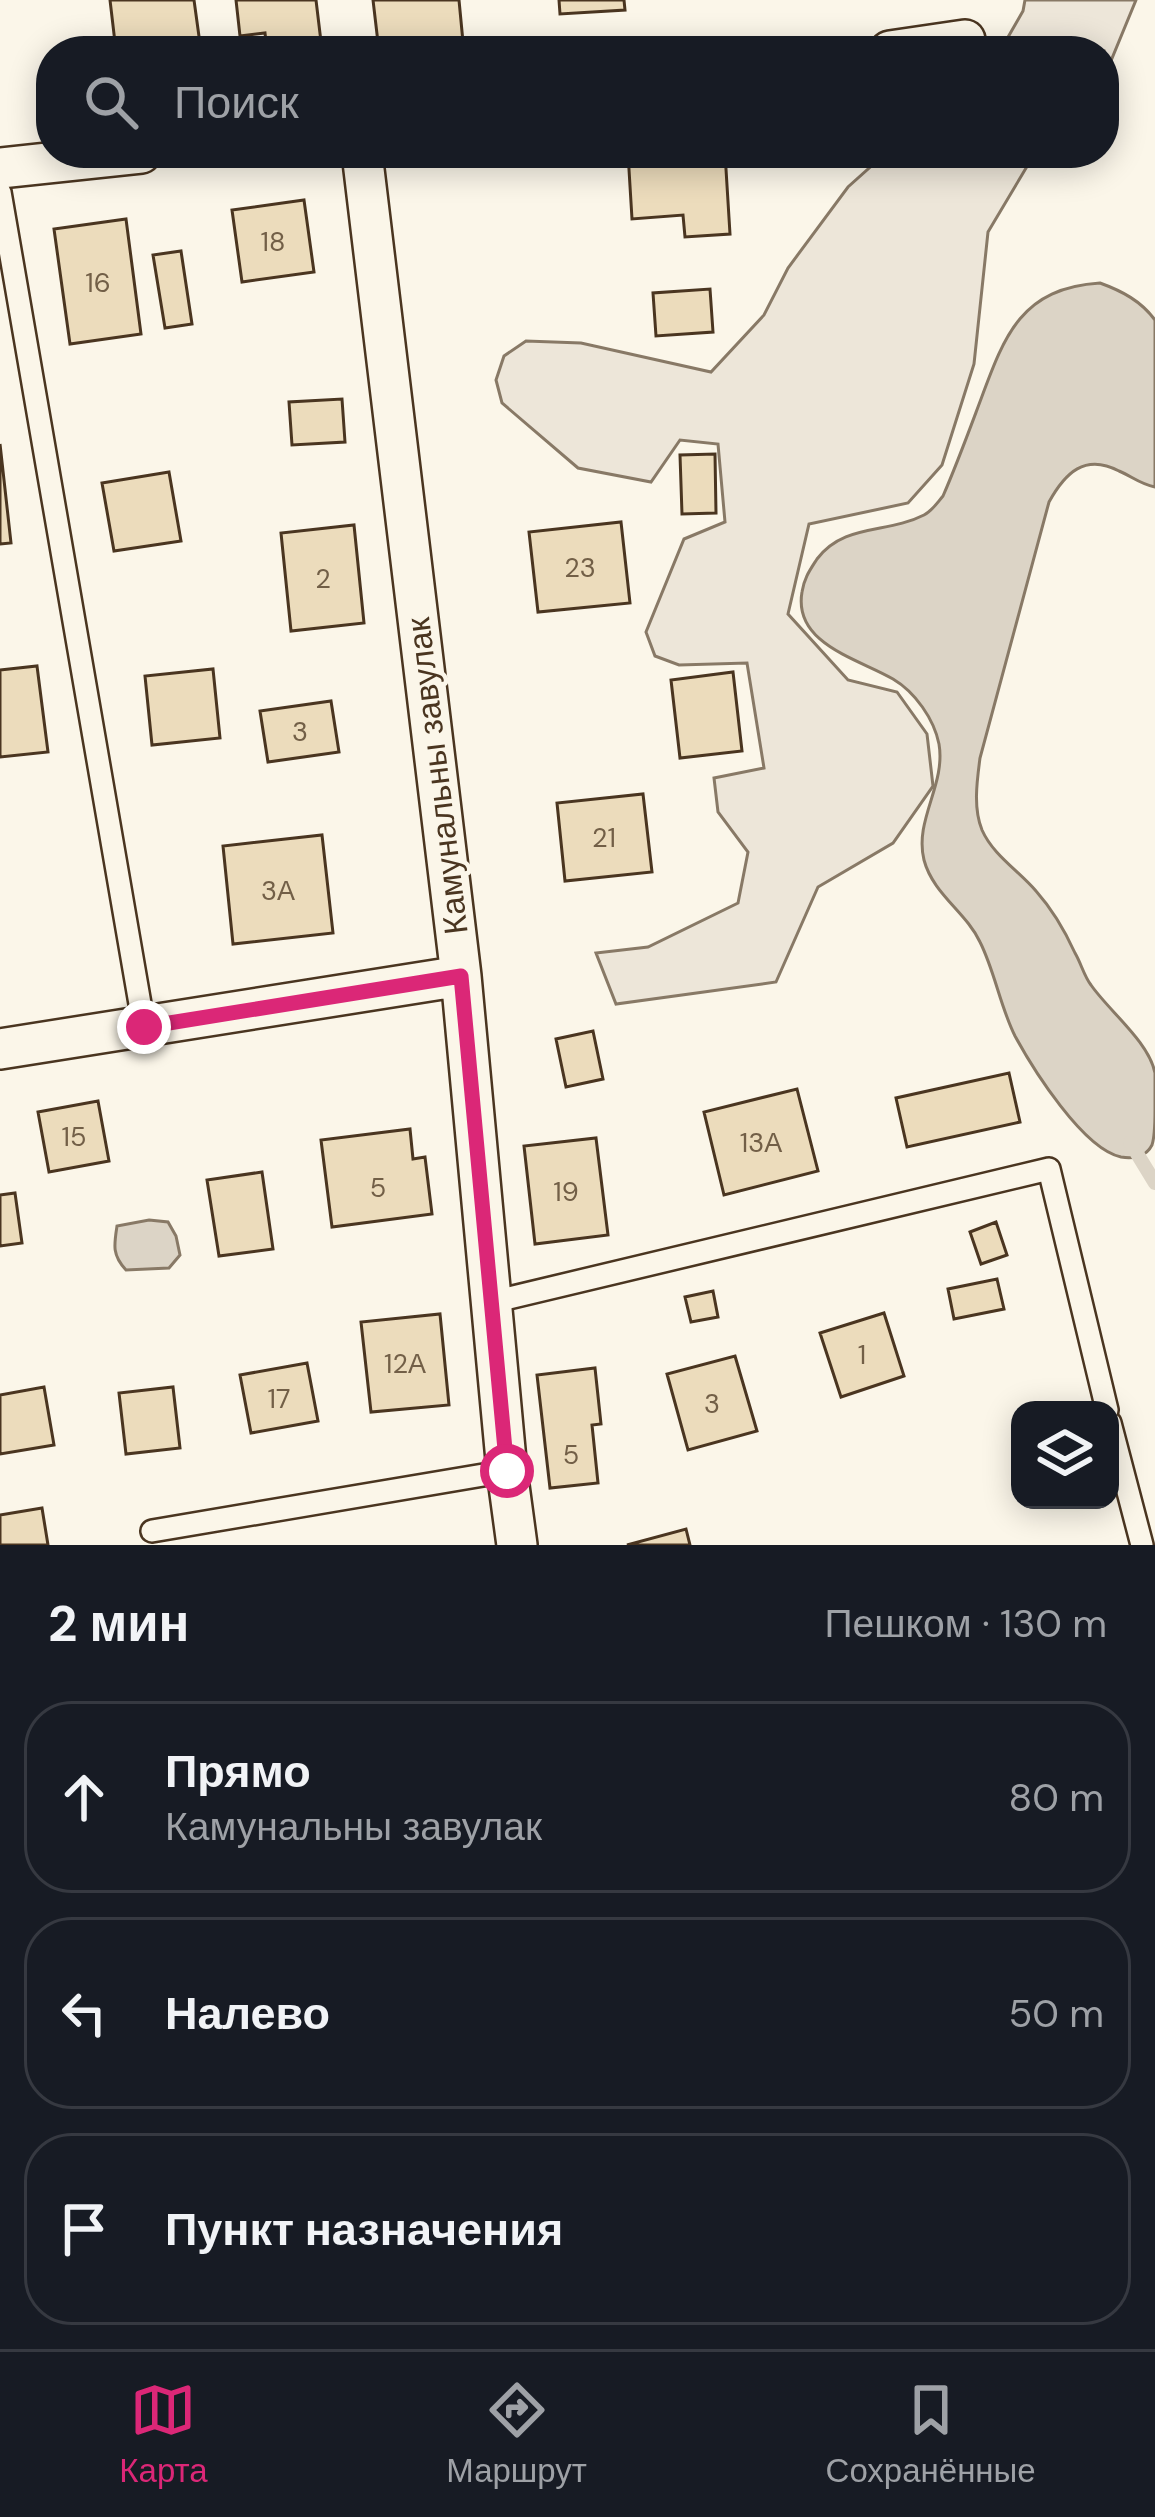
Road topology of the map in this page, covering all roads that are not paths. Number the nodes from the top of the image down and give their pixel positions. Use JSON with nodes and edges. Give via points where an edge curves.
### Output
{"nodes":[{"id":1,"x":36,"y":164,"type":"edge"},
{"id":2,"x":0,"y":168,"type":"edge"},
{"id":3,"x":364,"y":168,"type":"edge"},
{"id":4,"x":0,"y":192,"type":"edge"},
{"id":5,"x":461,"y":976,"type":"junction"},
{"id":6,"x":144,"y":1027,"type":"junction"},
{"id":7,"x":0,"y":1049,"type":"edge"},
{"id":8,"x":492,"y":1302,"type":"junction"},
{"id":9,"x":1104,"y":1401,"type":"edge"},
{"id":10,"x":1119,"y":1458,"type":"edge"},
{"id":11,"x":507,"y":1471,"type":"junction"},
{"id":12,"x":152,"y":1531,"type":"dead end"},
{"id":13,"x":517,"y":1545,"type":"edge"},
{"id":14,"x":1142,"y":1545,"type":"edge"}],
"edges":[{"from":1,"to":2,"type":"street"},
{"from":3,"to":5,"type":"street","name":"Камунальны завулак"},
{"from":4,"to":6,"type":"lane"},
{"from":5,"to":6,"type":"street"},
{"from":5,"to":8,"type":"street","name":"Камунальны завулак"},
{"from":6,"to":7,"type":"street"},
{"from":8,"to":9,"type":"lane","via":[[1049,1169]]},
{"from":8,"to":11,"type":"street","name":"Камунальны завулак"},
{"from":10,"to":14,"type":"lane"},
{"from":11,"to":12,"type":"lane"},
{"from":11,"to":13,"type":"street","name":"Камунальны завулак"}]}
